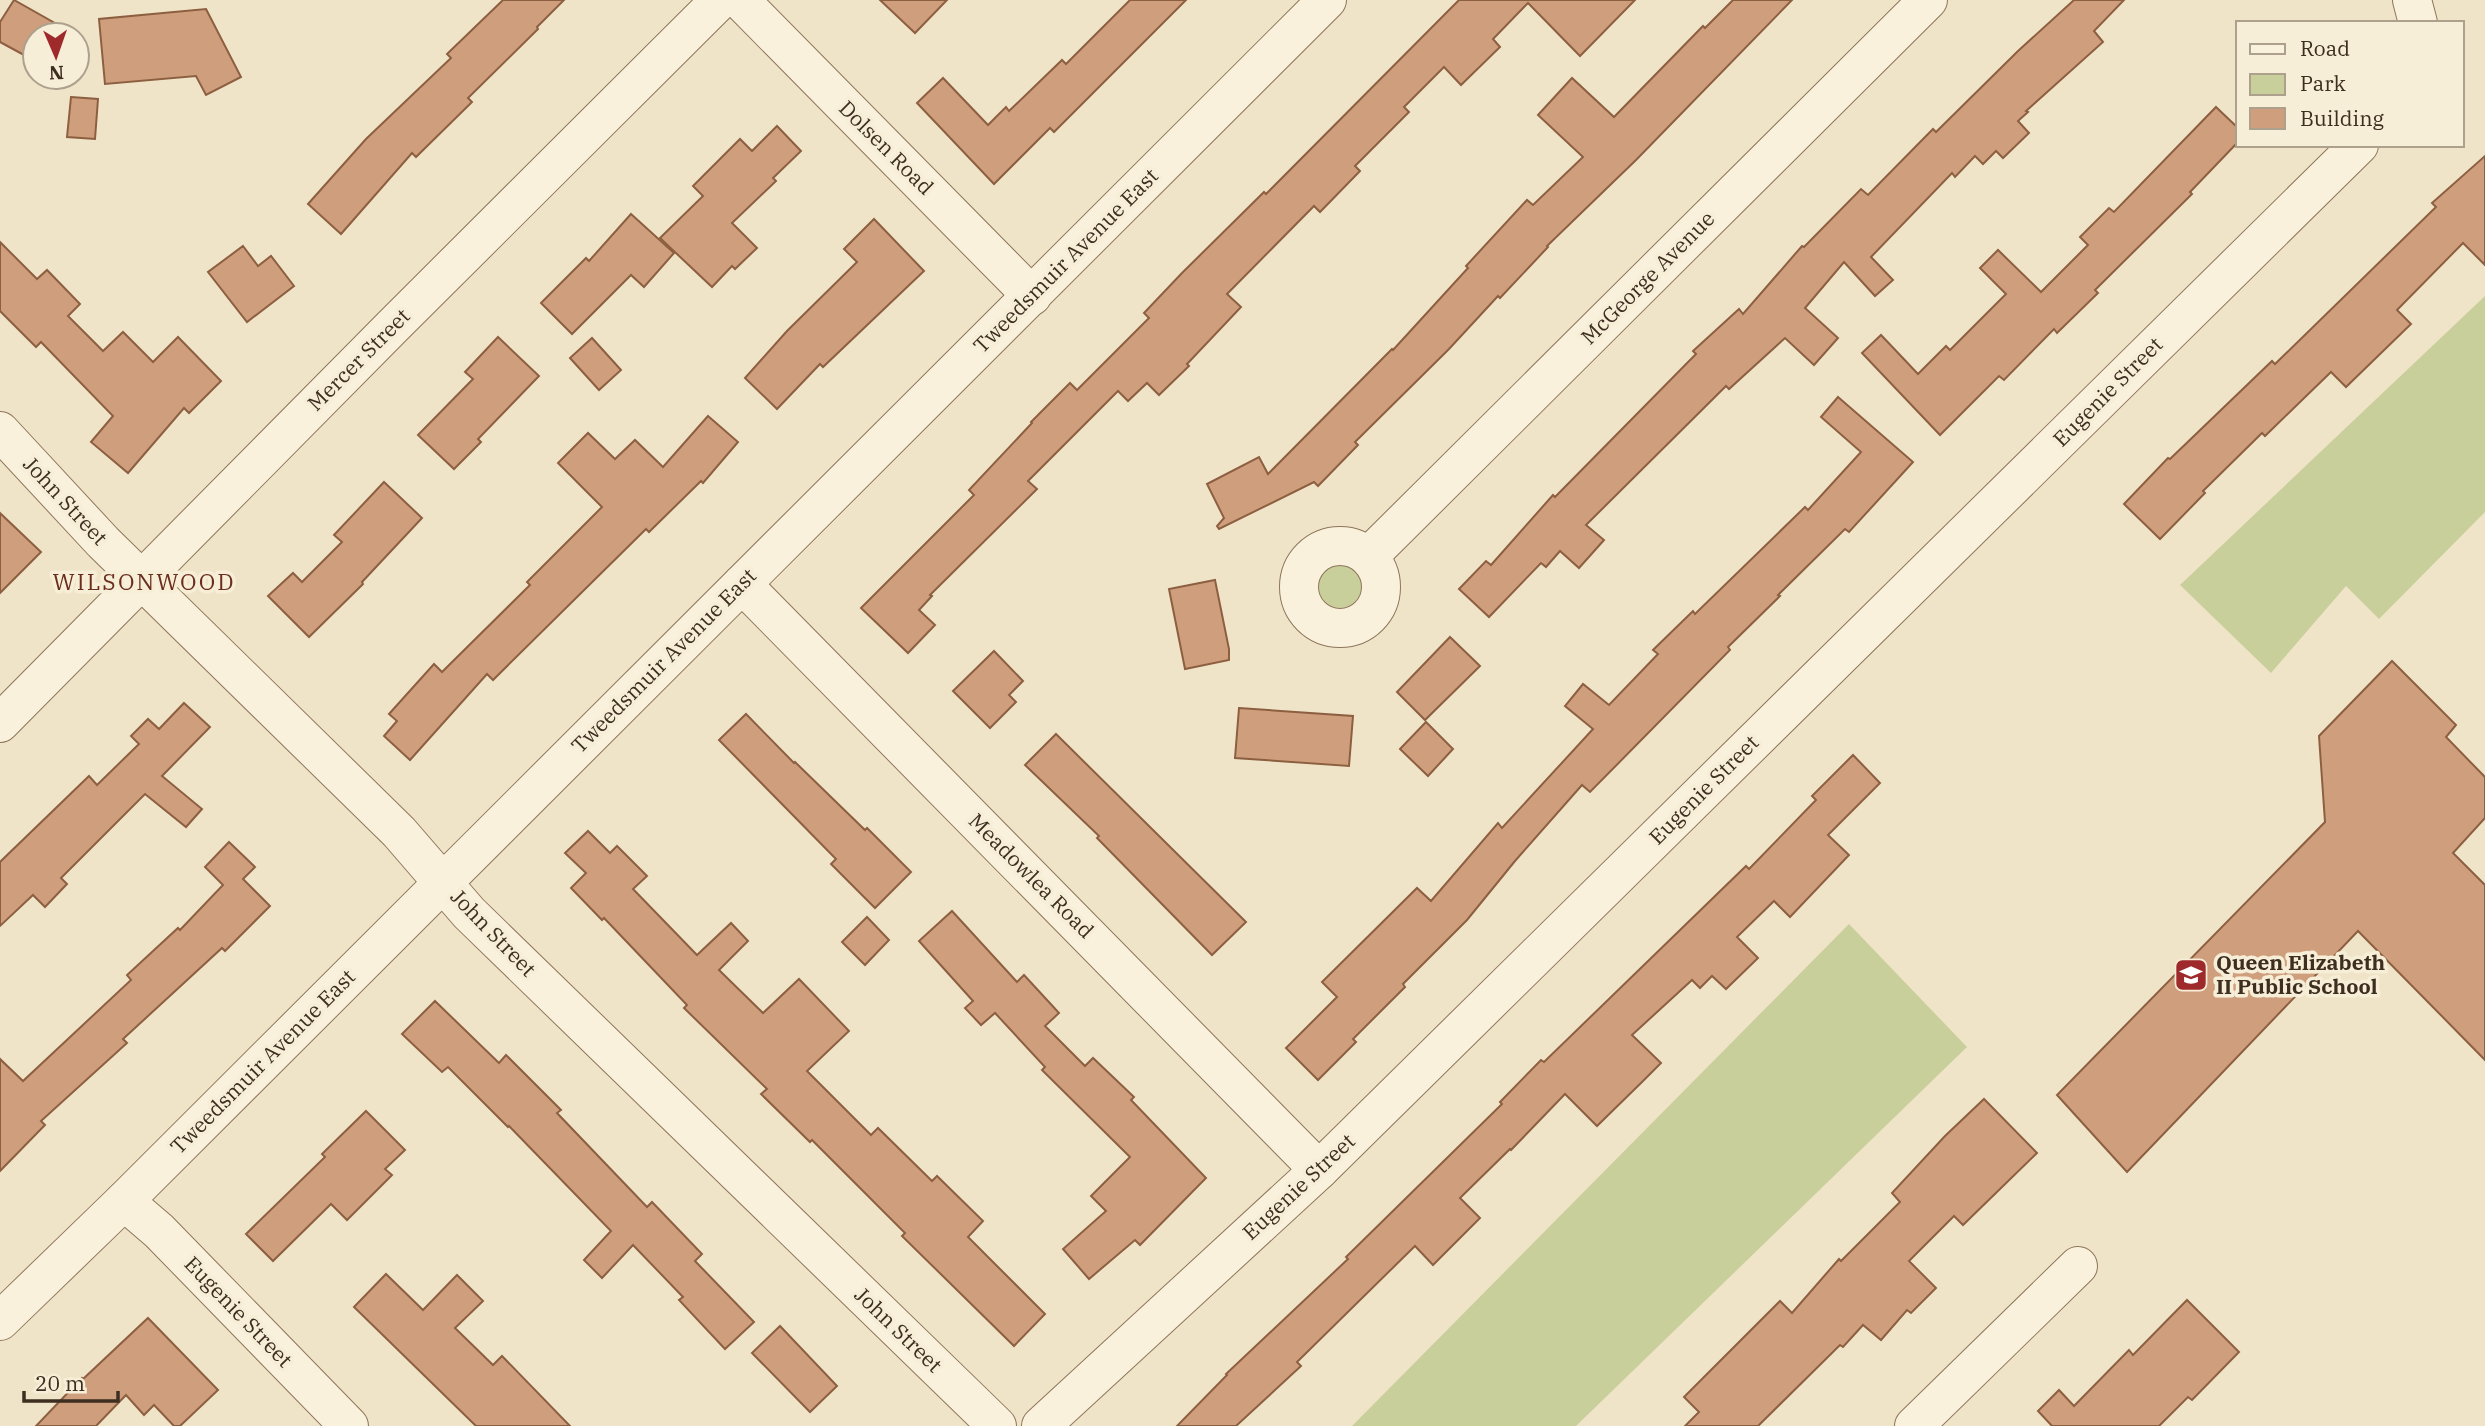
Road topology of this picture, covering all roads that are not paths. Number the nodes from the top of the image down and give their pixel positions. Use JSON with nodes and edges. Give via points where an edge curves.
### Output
{"nodes":[{"id":1,"x":720,"y":0,"type":"edge"},
{"id":2,"x":740,"y":0,"type":"edge"},
{"id":3,"x":1327,"y":0,"type":"edge"},
{"id":4,"x":1927,"y":0,"type":"edge"},
{"id":5,"x":2412,"y":0,"type":"edge"},
{"id":6,"x":2417,"y":21,"type":"edge"},
{"id":7,"x":2357,"y":147,"type":"edge"},
{"id":8,"x":1032,"y":296,"type":"junction"},
{"id":9,"x":0,"y":431,"type":"edge"},
{"id":10,"x":1369,"y":556,"type":"dead end"},
{"id":11,"x":142,"y":579,"type":"junction"},
{"id":12,"x":742,"y":583,"type":"junction"},
{"id":13,"x":0,"y":723,"type":"edge"},
{"id":14,"x":444,"y":881,"type":"junction"},
{"id":15,"x":1319,"y":1170,"type":"junction"},
{"id":16,"x":124,"y":1201,"type":"junction"},
{"id":17,"x":2078,"y":1266,"type":"dead end"},
{"id":18,"x":0,"y":1321,"type":"edge"},
{"id":19,"x":349,"y":1426,"type":"edge"},
{"id":20,"x":997,"y":1426,"type":"edge"},
{"id":21,"x":1041,"y":1426,"type":"edge"},
{"id":22,"x":1914,"y":1426,"type":"edge"}],
"edges":[{"from":1,"to":11,"type":"street","name":"Mercer Street"},
{"from":2,"to":8,"type":"street","name":"Dolsen Road"},
{"from":3,"to":8,"type":"street","name":"Tweedsmuir Avenue East"},
{"from":4,"to":10,"type":"street","name":"McGeorge Avenue"},
{"from":5,"to":6,"type":"street"},
{"from":7,"to":15,"type":"street","name":"Eugenie Street"},
{"from":8,"to":12,"type":"street","name":"Tweedsmuir Avenue East"},
{"from":9,"to":11,"type":"street","name":"John Street"},
{"from":11,"to":13,"type":"street","name":"Mercer Street"},
{"from":11,"to":14,"type":"street","name":"John Street"},
{"from":12,"to":14,"type":"street","name":"Tweedsmuir Avenue East"},
{"from":12,"to":15,"type":"street","name":"Meadowlea Road"},
{"from":14,"to":16,"type":"street","name":"Tweedsmuir Avenue East"},
{"from":14,"to":20,"type":"street","name":"John Street","via":[[469,913]]},
{"from":15,"to":21,"type":"street","name":"Eugenie Street"},
{"from":16,"to":18,"type":"street","name":"Tweedsmuir Avenue East"},
{"from":16,"to":19,"type":"street","name":"Eugenie Street","via":[[159,1231]]},
{"from":17,"to":22,"type":"street"}]}
